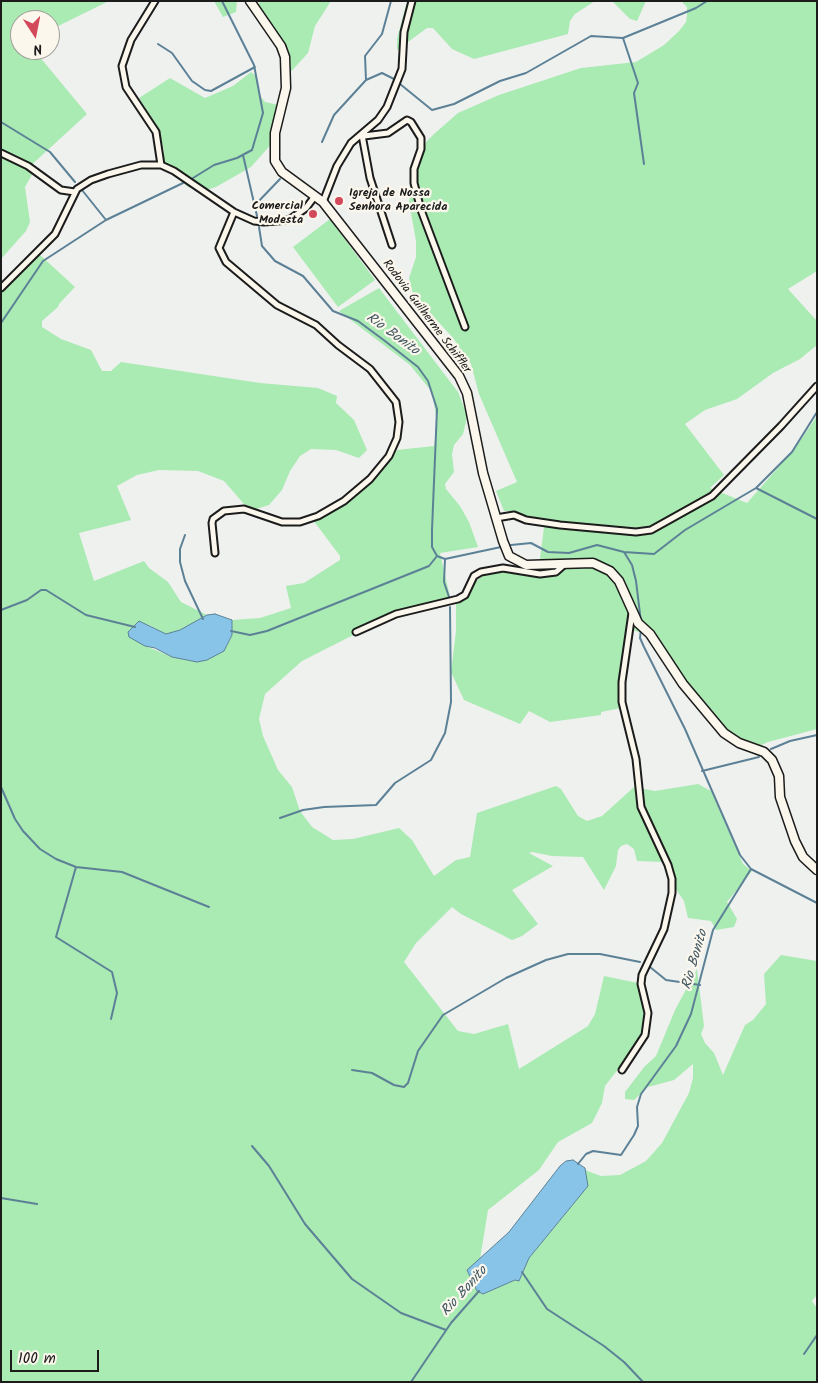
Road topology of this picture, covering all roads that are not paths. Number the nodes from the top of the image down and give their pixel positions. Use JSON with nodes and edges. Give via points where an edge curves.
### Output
{"nodes":[{"id":1,"x":155,"y":1,"type":"edge"},
{"id":2,"x":250,"y":1,"type":"edge"},
{"id":3,"x":412,"y":1,"type":"edge"},
{"id":4,"x":361,"y":135,"type":"junction"},
{"id":5,"x":1,"y":153,"type":"edge"},
{"id":6,"x":161,"y":165,"type":"junction"},
{"id":7,"x":75,"y":192,"type":"junction"},
{"id":8,"x":315,"y":196,"type":"junction"},
{"id":9,"x":323,"y":202,"type":"junction"},
{"id":10,"x":234,"y":212,"type":"junction"},
{"id":11,"x":392,"y":245,"type":"dead end"},
{"id":12,"x":1,"y":288,"type":"edge"},
{"id":13,"x":465,"y":327,"type":"dead end"},
{"id":14,"x":817,"y":386,"type":"edge"},
{"id":15,"x":496,"y":518,"type":"junction"},
{"id":16,"x":215,"y":553,"type":"dead end"},
{"id":17,"x":566,"y":564,"type":"junction"},
{"id":18,"x":632,"y":613,"type":"junction"},
{"id":19,"x":356,"y":632,"type":"dead end"},
{"id":20,"x":817,"y":870,"type":"edge"},
{"id":21,"x":622,"y":1070,"type":"dead end"}],
"edges":[{"from":1,"to":6,"type":"street","via":[[131,40],[122,66],[126,87],[156,132]]},
{"from":2,"to":8,"type":"street","name":"Rodovia Guilherme Schiffler","via":[[285,57],[286,88],[276,133],[275,161],[282,172]]},
{"from":3,"to":4,"type":"street","via":[[405,25],[402,70],[384,114]]},
{"from":4,"to":9,"type":"street","via":[[351,143]]},
{"from":4,"to":11,"type":"street","via":[[370,178]]},
{"from":4,"to":13,"type":"street","via":[[388,133],[407,120],[421,138],[414,182],[421,210]]},
{"from":5,"to":7,"type":"street","via":[[28,166],[61,190]]},
{"from":6,"to":7,"type":"street","via":[[141,165],[108,174],[91,180]]},
{"from":6,"to":10,"type":"street"},
{"from":7,"to":12,"type":"street","via":[[55,234]]},
{"from":8,"to":9,"type":"street","name":"Rodovia Guilherme Schiffler"},
{"from":8,"to":10,"type":"street","via":[[297,215],[280,222],[254,221]]},
{"from":9,"to":15,"type":"street","name":"Rodovia Guilherme Schiffler","via":[[459,376]]},
{"from":10,"to":16,"type":"street","via":[[219,248],[226,262],[277,305],[316,325],[370,369],[396,402],[399,422],[397,438],[389,456],[370,479],[344,500],[318,516],[300,522],[282,522],[244,509],[224,512],[212,523]]},
{"from":14,"to":15,"type":"street","via":[[712,496],[651,530],[636,532],[560,525],[514,515]]},
{"from":15,"to":17,"type":"street","name":"Rodovia Guilherme Schiffler","via":[[513,560],[526,565]]},
{"from":17,"to":18,"type":"street","name":"Rodovia Guilherme Schiffler","via":[[593,563],[610,571],[619,581]]},
{"from":17,"to":19,"type":"street","via":[[556,572],[540,574],[503,568],[481,572],[474,576],[465,595],[458,599],[396,614]]},
{"from":18,"to":20,"type":"street","name":"Rodovia Guilherme Schiffler","via":[[683,684],[724,733],[738,743],[764,752],[772,760],[795,841],[804,858]]},
{"from":18,"to":21,"type":"street","via":[[622,702],[636,760],[641,807],[668,865],[672,893],[664,929],[642,976],[648,1013],[645,1034]]}]}
